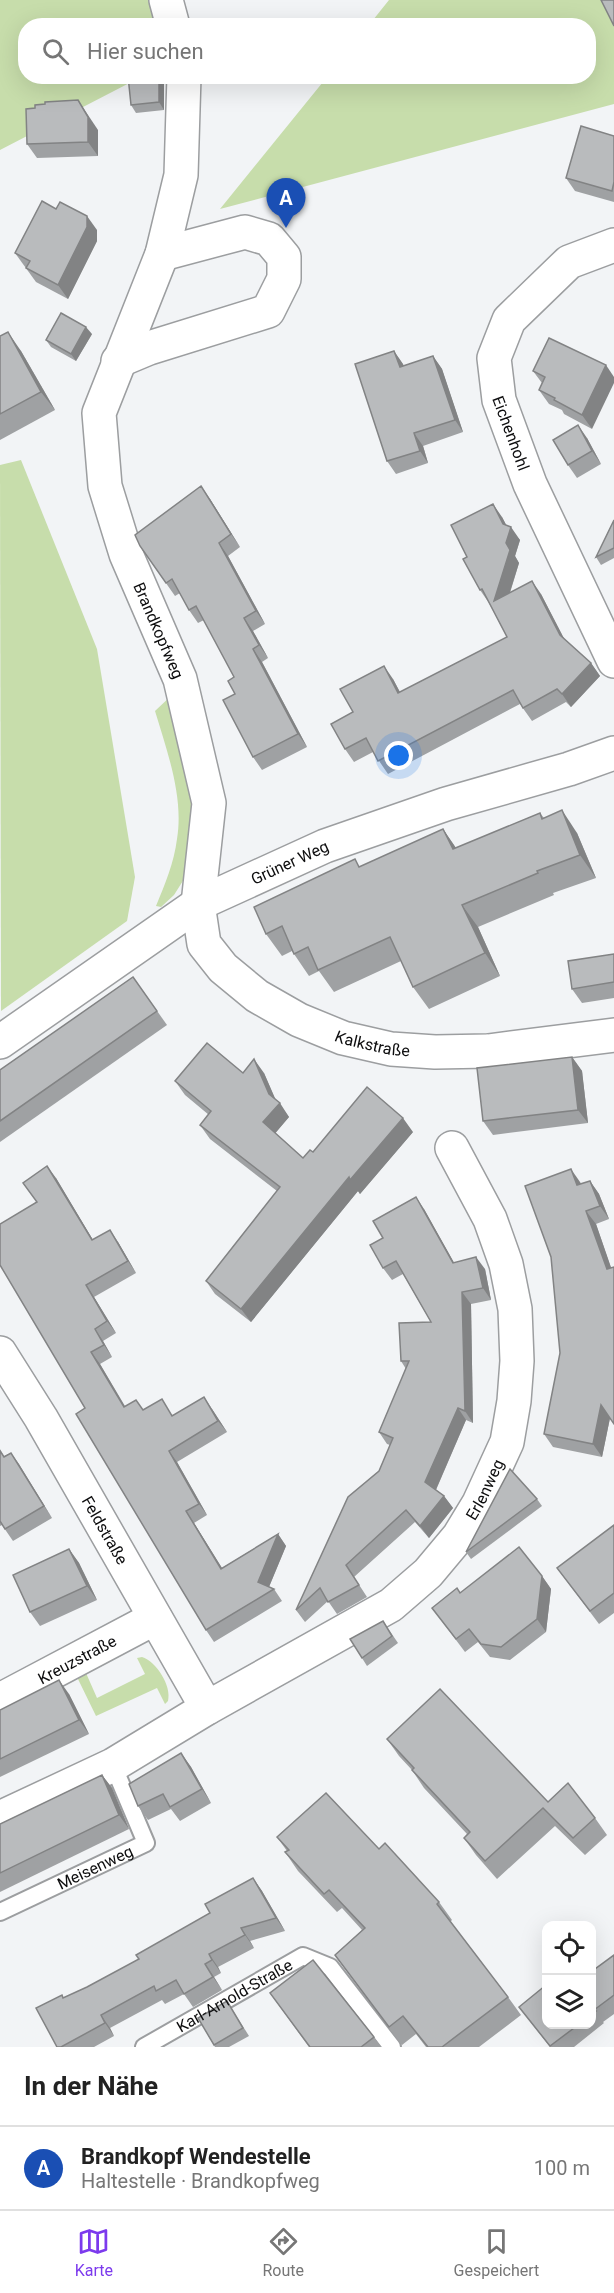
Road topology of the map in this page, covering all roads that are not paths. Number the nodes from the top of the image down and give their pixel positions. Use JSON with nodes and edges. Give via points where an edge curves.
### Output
{"nodes":[{"id":1,"x":166,"y":0,"type":"edge"},
{"id":2,"x":171,"y":18,"type":"edge"},
{"id":3,"x":184,"y":84,"type":"edge"},
{"id":4,"x":614,"y":245,"type":"edge"},
{"id":5,"x":162,"y":254,"type":"junction"},
{"id":6,"x":118,"y":361,"type":"junction"},
{"id":7,"x":614,"y":662,"type":"edge"},
{"id":8,"x":614,"y":753,"type":"edge"},
{"id":9,"x":198,"y":904,"type":"junction"},
{"id":10,"x":614,"y":1035,"type":"edge"},
{"id":11,"x":0,"y":1042,"type":"edge"},
{"id":12,"x":452,"y":1148,"type":"dead end"},
{"id":13,"x":0,"y":1353,"type":"edge"},
{"id":14,"x":155,"y":1618,"type":"junction"},
{"id":15,"x":0,"y":1700,"type":"edge"},
{"id":16,"x":207,"y":1708,"type":"junction"},
{"id":17,"x":113,"y":1765,"type":"junction"},
{"id":18,"x":0,"y":1818,"type":"edge"},
{"id":19,"x":0,"y":1912,"type":"edge"},
{"id":20,"x":144,"y":2047,"type":"edge"},
{"id":21,"x":392,"y":2047,"type":"edge"}],
"edges":[{"from":1,"to":2,"type":"street"},
{"from":3,"to":5,"type":"street","name":"Brandkopfweg","via":[[181,175]]},
{"from":4,"to":7,"type":"street","name":"Eichenhohl","via":[[569,262],[509,320],[494,358],[499,400],[531,484]]},
{"from":5,"to":6,"type":"street","name":"Brandkopfweg"},
{"from":5,"to":6,"type":"street","via":[[244,232],[269,239],[284,257],[284,279],[268,311]]},
{"from":6,"to":9,"type":"street","name":"Brandkopfweg","via":[[99,413],[105,486],[126,554],[180,680],[209,803]]},
{"from":8,"to":9,"type":"street","name":"Grüner Weg","via":[[325,846]]},
{"from":9,"to":10,"type":"street","name":"Kalkstraße","via":[[204,944],[223,968],[266,1001],[343,1038],[391,1049],[435,1052],[488,1051]]},
{"from":9,"to":11,"type":"street","name":"Grüner Weg"},
{"from":12,"to":16,"type":"street","name":"Erlenweg","via":[[490,1219],[506,1264],[515,1309],[514,1401],[507,1442],[496,1469],[459,1536],[428,1573],[391,1605]]},
{"from":13,"to":14,"type":"street","name":"Feldstraße"},
{"from":14,"to":15,"type":"street","name":"Kreuzstraße"},
{"from":14,"to":16,"type":"street","name":"Feldstraße"},
{"from":16,"to":17,"type":"street"},
{"from":17,"to":18,"type":"street"},
{"from":17,"to":19,"type":"lane","name":"Meisenweg","via":[[146,1843]]},
{"from":20,"to":21,"type":"lane","name":"Karl-Arnold-Straße","via":[[303,1956],[330,1967]]}]}
